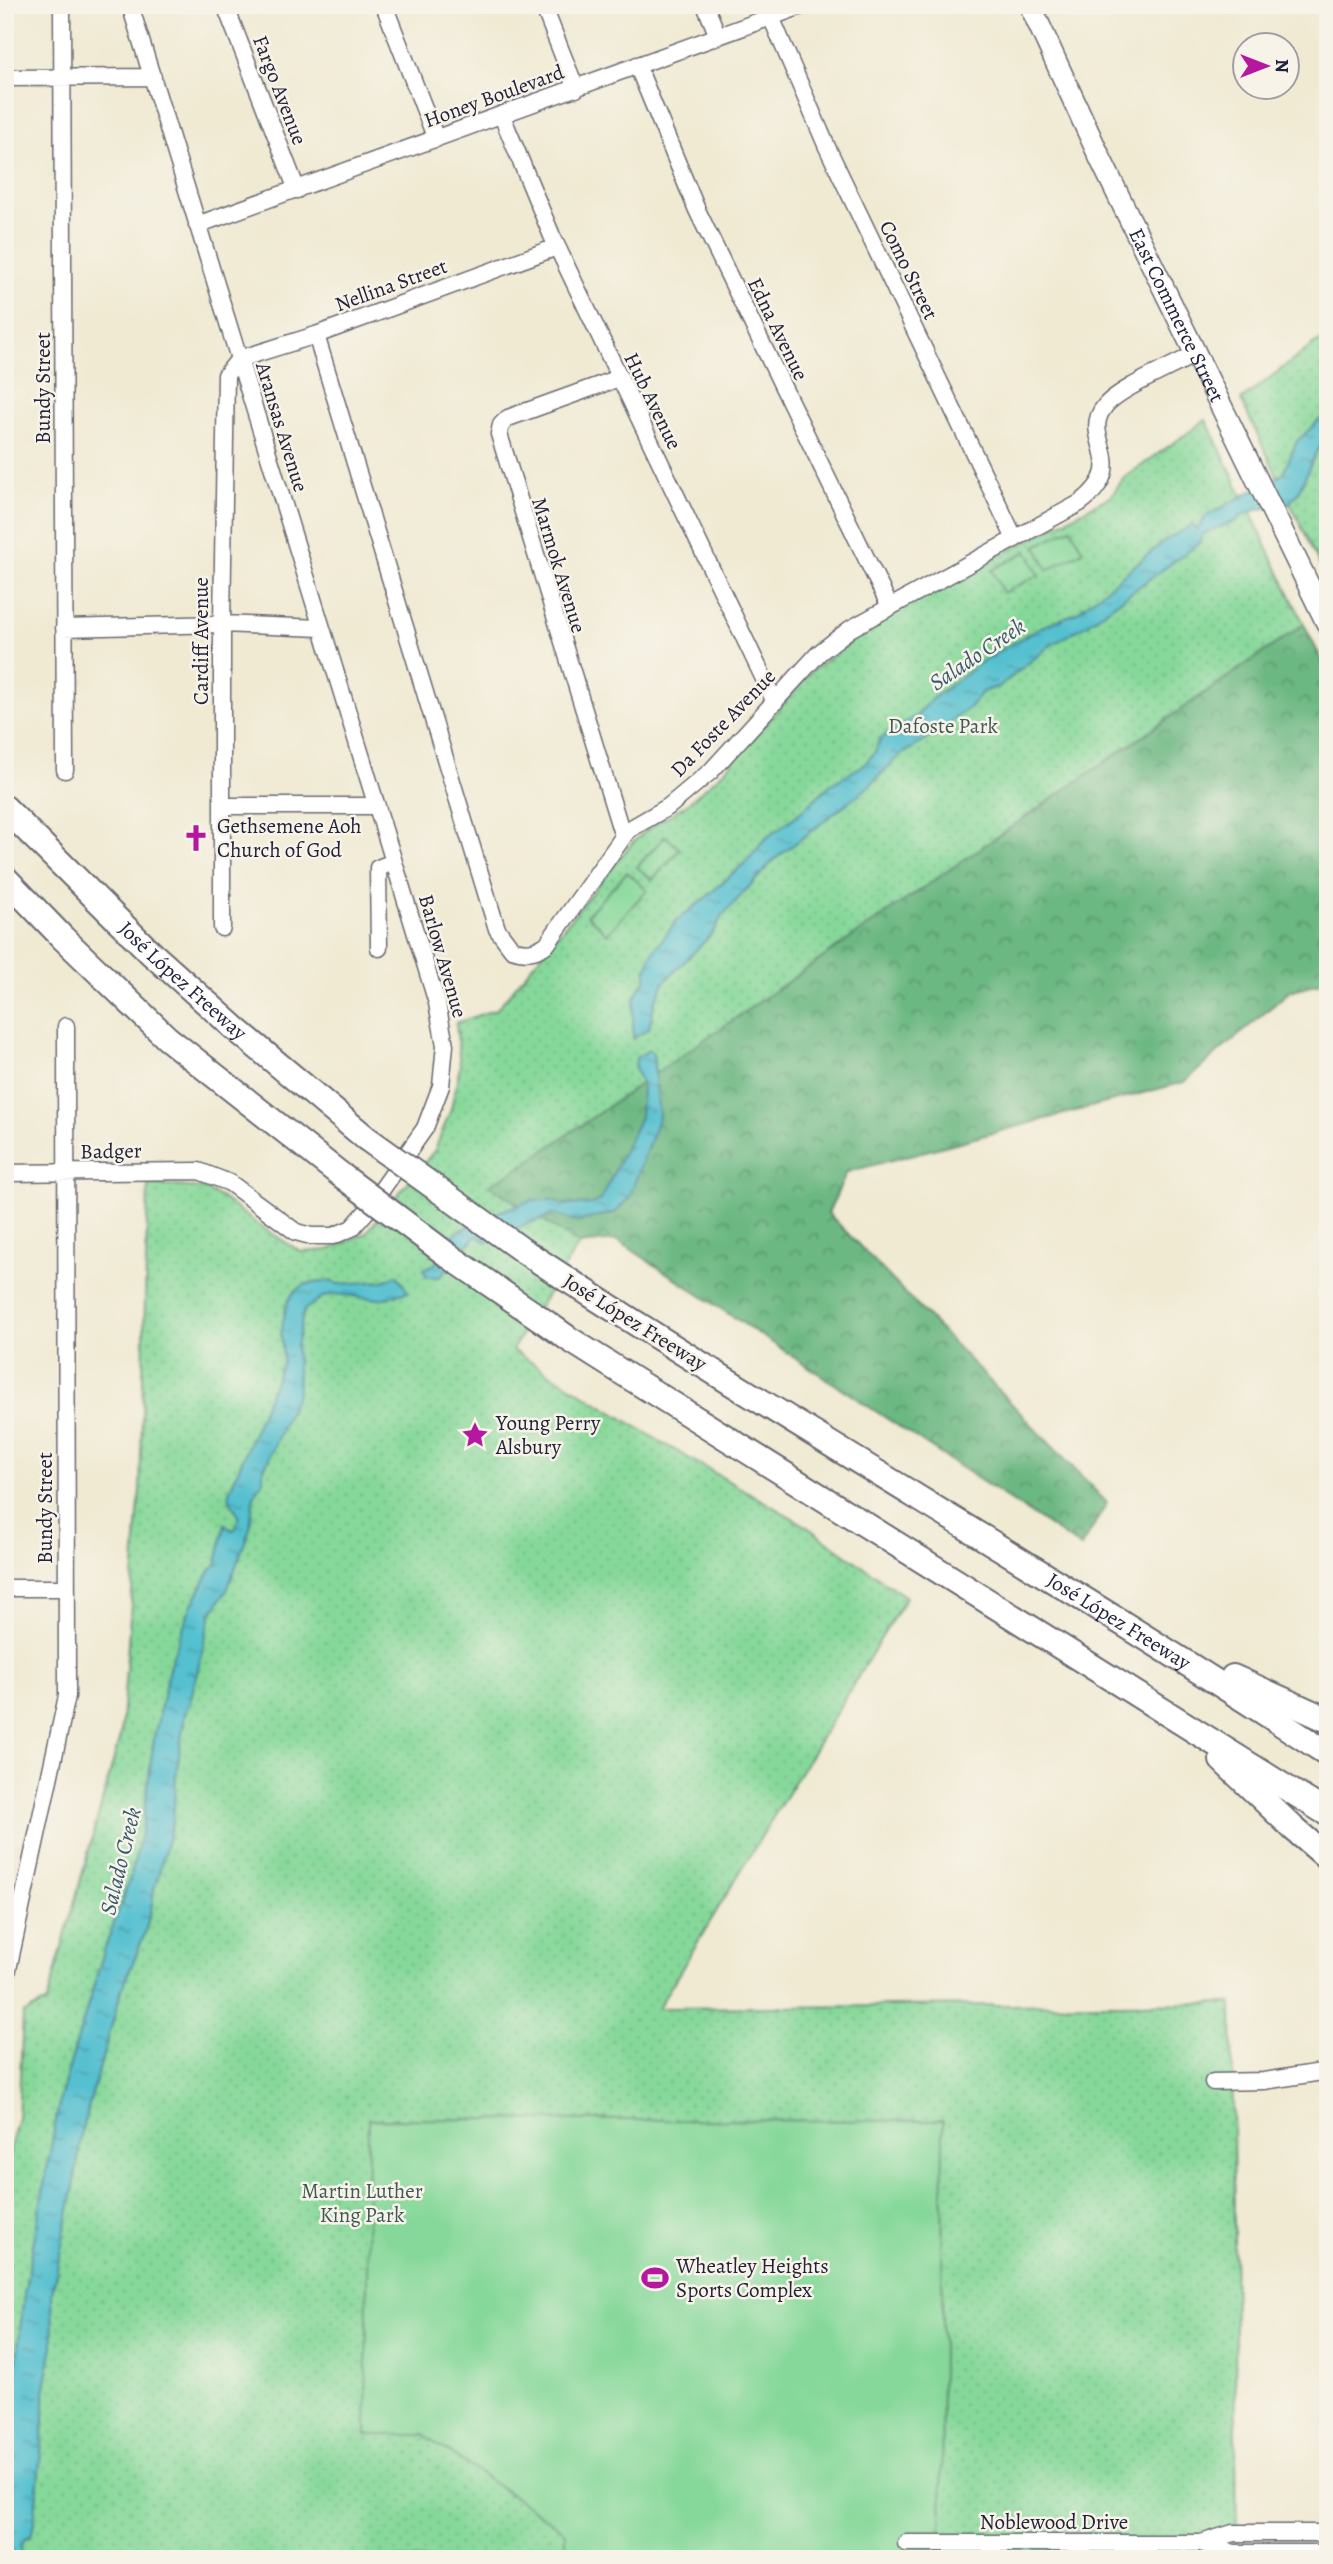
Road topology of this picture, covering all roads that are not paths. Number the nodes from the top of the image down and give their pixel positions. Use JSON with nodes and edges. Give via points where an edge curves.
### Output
{"nodes":[{"id":1,"x":62,"y":5,"type":"edge"},
{"id":2,"x":131,"y":5,"type":"edge"},
{"id":3,"x":225,"y":5,"type":"edge"},
{"id":4,"x":384,"y":5,"type":"edge"},
{"id":5,"x":543,"y":5,"type":"edge"},
{"id":6,"x":705,"y":5,"type":"edge"},
{"id":7,"x":804,"y":5,"type":"edge"},
{"id":8,"x":1030,"y":5,"type":"edge"},
{"id":9,"x":771,"y":18,"type":"junction"},
{"id":10,"x":718,"y":36,"type":"junction"},
{"id":11,"x":637,"y":65,"type":"junction"},
{"id":12,"x":153,"y":77,"type":"junction"},
{"id":13,"x":5,"y":78,"type":"edge"},
{"id":14,"x":63,"y":78,"type":"junction"},
{"id":15,"x":576,"y":89,"type":"junction"},
{"id":16,"x":502,"y":116,"type":"junction"},
{"id":17,"x":436,"y":139,"type":"junction"},
{"id":18,"x":297,"y":190,"type":"junction"},
{"id":19,"x":197,"y":225,"type":"junction"},
{"id":20,"x":557,"y":247,"type":"junction"},
{"id":21,"x":316,"y":335,"type":"junction"},
{"id":22,"x":1195,"y":354,"type":"junction"},
{"id":23,"x":239,"y":359,"type":"junction"},
{"id":24,"x":619,"y":378,"type":"junction"},
{"id":25,"x":1015,"y":539,"type":"junction"},
{"id":26,"x":890,"y":607,"type":"junction"},
{"id":27,"x":1327,"y":622,"type":"edge"},
{"id":28,"x":222,"y":624,"type":"junction"},
{"id":29,"x":64,"y":628,"type":"junction"},
{"id":30,"x":321,"y":628,"type":"junction"},
{"id":31,"x":775,"y":702,"type":"junction"},
{"id":32,"x":65,"y":770,"type":"dead end"},
{"id":33,"x":5,"y":798,"type":"edge"},
{"id":34,"x":222,"y":806,"type":"junction"},
{"id":35,"x":377,"y":806,"type":"junction"},
{"id":36,"x":5,"y":808,"type":"edge"},
{"id":37,"x":27,"y":830,"type":"junction"},
{"id":38,"x":623,"y":837,"type":"junction"},
{"id":39,"x":394,"y":862,"type":"junction"},
{"id":40,"x":5,"y":878,"type":"edge"},
{"id":41,"x":5,"y":888,"type":"edge"},
{"id":42,"x":222,"y":928,"type":"dead end"},
{"id":43,"x":63,"y":938,"type":"junction"},
{"id":44,"x":379,"y":948,"type":"dead end"},
{"id":45,"x":66,"y":1026,"type":"dead end"},
{"id":46,"x":5,"y":1172,"type":"edge"},
{"id":47,"x":66,"y":1173,"type":"junction"},
{"id":48,"x":216,"y":1176,"type":"joint"},
{"id":49,"x":5,"y":1588,"type":"edge"},
{"id":50,"x":66,"y":1588,"type":"junction"},
{"id":51,"x":1147,"y":1639,"type":"junction"},
{"id":52,"x":1328,"y":1720,"type":"edge"},
{"id":53,"x":1186,"y":1726,"type":"junction"},
{"id":54,"x":1328,"y":1754,"type":"edge"},
{"id":55,"x":1328,"y":1814,"type":"edge"},
{"id":56,"x":1328,"y":1858,"type":"edge"},
{"id":57,"x":5,"y":1983,"type":"edge"},
{"id":58,"x":1328,"y":2071,"type":"edge"},
{"id":59,"x":1213,"y":2082,"type":"dead end"},
{"id":60,"x":1309,"y":2533,"type":"junction"},
{"id":61,"x":1328,"y":2533,"type":"edge"},
{"id":62,"x":906,"y":2543,"type":"dead end"},
{"id":63,"x":1201,"y":2543,"type":"junction"},
{"id":64,"x":1328,"y":2553,"type":"edge"},
{"id":65,"x":1308,"y":2556,"type":"edge"}],
"edges":[{"from":1,"to":14,"type":"street","name":"Bundy Street"},
{"from":2,"to":12,"type":"street","name":"Aransas Avenue"},
{"from":3,"to":18,"type":"street","name":"Fargo Avenue"},
{"from":4,"to":17,"type":"street"},
{"from":5,"to":15,"type":"street"},
{"from":6,"to":10,"type":"street"},
{"from":7,"to":9,"type":"street","name":"Honey Boulevard"},
{"from":8,"to":22,"type":"main road","name":"East Commerce Street"},
{"from":9,"to":10,"type":"street","name":"Honey Boulevard"},
{"from":9,"to":25,"type":"street","name":"Como Street","via":[[827,147]]},
{"from":10,"to":11,"type":"street","name":"Honey Boulevard"},
{"from":11,"to":15,"type":"street","name":"Honey Boulevard"},
{"from":11,"to":26,"type":"street","name":"Edna Avenue","via":[[697,210]]},
{"from":12,"to":14,"type":"street"},
{"from":12,"to":19,"type":"street","name":"Aransas Avenue"},
{"from":13,"to":14,"type":"street"},
{"from":14,"to":29,"type":"street","name":"Bundy Street"},
{"from":15,"to":16,"type":"street","name":"Honey Boulevard"},
{"from":16,"to":17,"type":"street","name":"Honey Boulevard"},
{"from":16,"to":20,"type":"street","name":"Hub Avenue"},
{"from":17,"to":18,"type":"street","name":"Honey Boulevard"},
{"from":18,"to":19,"type":"street","name":"Honey Boulevard"},
{"from":19,"to":23,"type":"street","name":"Aransas Avenue"},
{"from":20,"to":21,"type":"street","name":"Nellina Street"},
{"from":20,"to":24,"type":"street","name":"Hub Avenue"},
{"from":21,"to":23,"type":"street","name":"Nellina Street"},
{"from":21,"to":38,"type":"street","name":"Da Foste Avenue","via":[[497,929],[506,944],[526,953],[547,943]]},
{"from":22,"to":25,"type":"street","name":"Da Foste Avenue","via":[[1122,392],[1104,407],[1098,434],[1105,465],[1098,486],[1080,503]]},
{"from":22,"to":27,"type":"main road","name":"East Commerce Street"},
{"from":23,"to":28,"type":"street","name":"Cardiff Avenue","via":[[226,375],[225,388]]},
{"from":23,"to":30,"type":"street","name":"Aransas Avenue"},
{"from":24,"to":31,"type":"street","name":"Hub Avenue"},
{"from":24,"to":38,"type":"street","name":"Marmok Avenue","via":[[508,418],[499,434]]},
{"from":25,"to":26,"type":"street","name":"Da Foste Avenue"},
{"from":26,"to":31,"type":"street","name":"Da Foste Avenue","via":[[834,640]]},
{"from":28,"to":29,"type":"street"},
{"from":28,"to":30,"type":"street"},
{"from":28,"to":34,"type":"street","name":"Cardiff Avenue"},
{"from":29,"to":32,"type":"street","name":"Bundy Street"},
{"from":30,"to":35,"type":"street","name":"Aransas Avenue"},
{"from":31,"to":38,"type":"street","name":"Da Foste Avenue","via":[[695,786]]},
{"from":33,"to":37,"type":"highway"},
{"from":34,"to":35,"type":"street"},
{"from":34,"to":42,"type":"street","name":"Cardiff Avenue"},
{"from":35,"to":39,"type":"street","name":"Aransas Avenue"},
{"from":36,"to":37,"type":"highway","name":"José López Freeway"},
{"from":37,"to":51,"type":"highway","name":"José López Freeway","bridge":true,"via":[[151,953],[366,1138],[568,1280]]},
{"from":39,"to":44,"type":"street","via":[[378,868]]},
{"from":39,"to":48,"type":"street","name":"Barlow Avenue","via":[[439,1010],[445,1045],[441,1086],[425,1128],[366,1212],[352,1228],[333,1236],[296,1232]]},
{"from":40,"to":43,"type":"highway"},
{"from":41,"to":43,"type":"highway"},
{"from":43,"to":53,"type":"highway","bridge":true,"via":[[167,1038],[449,1256],[569,1339]]},
{"from":45,"to":47,"type":"street","name":"Bundy Street"},
{"from":46,"to":47,"type":"street","name":"Badger"},
{"from":47,"to":48,"type":"street","name":"Badger","via":[[199,1171]]},
{"from":47,"to":50,"type":"street","name":"Bundy Street"},
{"from":49,"to":50,"type":"street"},
{"from":50,"to":57,"type":"street","name":"Bundy Street","via":[[66,1711]]},
{"from":51,"to":52,"type":"highway"},
{"from":51,"to":54,"type":"highway","name":"José López Freeway"},
{"from":53,"to":55,"type":"highway"},
{"from":53,"to":56,"type":"highway"},
{"from":58,"to":59,"type":"street","via":[[1264,2081]]},
{"from":60,"to":61,"type":"street","name":"Noblewood Drive"},
{"from":60,"to":63,"type":"street","name":"Noblewood Drive","via":[[1233,2533]]},
{"from":60,"to":65,"type":"street"},
{"from":62,"to":63,"type":"street","name":"Noblewood Drive"},
{"from":63,"to":65,"type":"street","name":"Noblewood Drive","via":[[1234,2553]]},
{"from":64,"to":65,"type":"street","name":"Noblewood Drive"}]}
